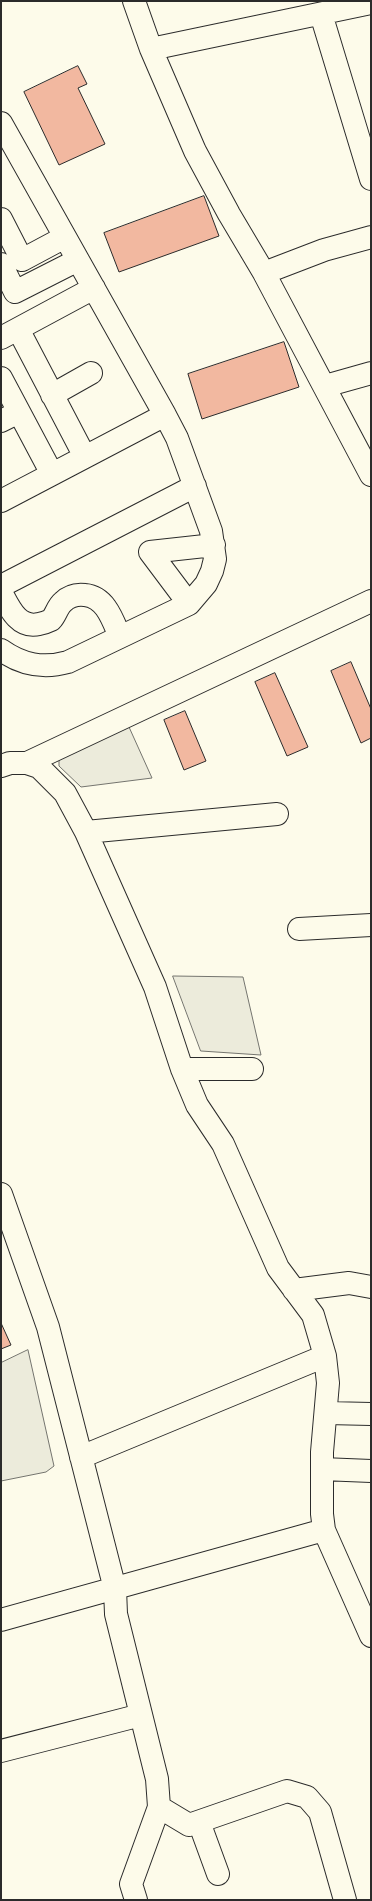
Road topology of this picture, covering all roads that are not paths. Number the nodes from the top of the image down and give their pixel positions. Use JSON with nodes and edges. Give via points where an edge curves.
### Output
{"nodes":[{"id":1,"x":134,"y":1,"type":"edge"},
{"id":2,"x":371,"y":3,"type":"edge"},
{"id":3,"x":321,"y":14,"type":"junction"},
{"id":4,"x":151,"y":49,"type":"junction"},
{"id":5,"x":1,"y":124,"type":"edge"},
{"id":6,"x":371,"y":179,"type":"edge"},
{"id":7,"x":1,"y":220,"type":"edge"},
{"id":8,"x":65,"y":237,"type":"junction"},
{"id":9,"x":371,"y":237,"type":"edge"},
{"id":10,"x":78,"y":260,"type":"junction"},
{"id":11,"x":1,"y":264,"type":"edge"},
{"id":12,"x":264,"y":272,"type":"junction"},
{"id":13,"x":94,"y":288,"type":"junction"},
{"id":14,"x":9,"y":333,"type":"edge"},
{"id":15,"x":92,"y":373,"type":"dead end"},
{"id":16,"x":371,"y":374,"type":"edge"},
{"id":17,"x":1,"y":378,"type":"edge"},
{"id":18,"x":325,"y":386,"type":"junction"},
{"id":19,"x":52,"y":395,"type":"junction"},
{"id":20,"x":165,"y":414,"type":"junction"},
{"id":21,"x":10,"y":417,"type":"edge"},
{"id":22,"x":85,"y":457,"type":"junction"},
{"id":23,"x":52,"y":474,"type":"junction"},
{"id":24,"x":371,"y":475,"type":"edge"},
{"id":25,"x":195,"y":486,"type":"junction"},
{"id":26,"x":1,"y":501,"type":"edge"},
{"id":27,"x":214,"y":545,"type":"junction"},
{"id":28,"x":1,"y":586,"type":"edge"},
{"id":29,"x":1,"y":592,"type":"edge"},
{"id":30,"x":371,"y":601,"type":"edge"},
{"id":31,"x":189,"y":604,"type":"junction"},
{"id":32,"x":120,"y":637,"type":"junction"},
{"id":33,"x":1,"y":650,"type":"edge"},
{"id":34,"x":28,"y":763,"type":"junction"},
{"id":35,"x":1,"y":766,"type":"edge"},
{"id":36,"x":277,"y":814,"type":"dead end"},
{"id":37,"x":86,"y":832,"type":"junction"},
{"id":38,"x":371,"y":925,"type":"edge"},
{"id":39,"x":299,"y":929,"type":"dead end"},
{"id":40,"x":182,"y":1069,"type":"junction"},
{"id":41,"x":252,"y":1069,"type":"dead end"},
{"id":42,"x":1,"y":1194,"type":"edge"},
{"id":43,"x":371,"y":1287,"type":"edge"},
{"id":44,"x":294,"y":1290,"type":"junction"},
{"id":45,"x":325,"y":1356,"type":"junction"},
{"id":46,"x":326,"y":1414,"type":"junction"},
{"id":47,"x":371,"y":1414,"type":"edge"},
{"id":48,"x":81,"y":1457,"type":"junction"},
{"id":49,"x":322,"y":1469,"type":"junction"},
{"id":50,"x":371,"y":1471,"type":"edge"},
{"id":51,"x":324,"y":1530,"type":"junction"},
{"id":52,"x":115,"y":1588,"type":"junction"},
{"id":53,"x":1,"y":1620,"type":"edge"},
{"id":54,"x":371,"y":1636,"type":"edge"},
{"id":55,"x":141,"y":1715,"type":"junction"},
{"id":56,"x":1,"y":1750,"type":"edge"},
{"id":57,"x":159,"y":1807,"type":"junction"},
{"id":58,"x":199,"y":1822,"type":"junction"},
{"id":59,"x":218,"y":1874,"type":"dead end"},
{"id":60,"x":136,"y":1900,"type":"edge"},
{"id":61,"x":345,"y":1900,"type":"edge"}],
"edges":[{"from":1,"to":4,"type":"street"},
{"from":2,"to":3,"type":"street"},
{"from":3,"to":4,"type":"street"},
{"from":3,"to":6,"type":"street"},
{"from":4,"to":12,"type":"street","via":[[195,151]]},
{"from":5,"to":8,"type":"street"},
{"from":7,"to":8,"type":"street","via":[[22,260]]},
{"from":8,"to":10,"type":"street"},
{"from":9,"to":12,"type":"street","via":[[324,250]]},
{"from":10,"to":11,"type":"street","via":[[15,292]]},
{"from":10,"to":13,"type":"street"},
{"from":12,"to":18,"type":"street"},
{"from":13,"to":14,"type":"street"},
{"from":13,"to":20,"type":"street"},
{"from":14,"to":19,"type":"street"},
{"from":15,"to":19,"type":"street"},
{"from":16,"to":18,"type":"street"},
{"from":17,"to":21,"type":"street"},
{"from":18,"to":24,"type":"street"},
{"from":19,"to":22,"type":"street"},
{"from":20,"to":22,"type":"street"},
{"from":20,"to":25,"type":"street"},
{"from":21,"to":23,"type":"street"},
{"from":22,"to":23,"type":"street"},
{"from":23,"to":26,"type":"street"},
{"from":25,"to":27,"type":"street"},
{"from":25,"to":28,"type":"street"},
{"from":27,"to":31,"type":"street","via":[[215,559],[212,571],[206,584]]},
{"from":27,"to":31,"type":"street","via":[[150,552]]},
{"from":29,"to":32,"type":"street","via":[[14,616],[20,621],[35,625],[49,621],[61,603],[67,599],[80,594],[89,595],[108,610]]},
{"from":30,"to":34,"type":"street"},
{"from":31,"to":32,"type":"street"},
{"from":32,"to":33,"type":"street","via":[[54,666],[41,667],[25,663]]},
{"from":34,"to":35,"type":"street"},
{"from":34,"to":37,"type":"street","via":[[39,767],[64,793]]},
{"from":36,"to":37,"type":"street"},
{"from":37,"to":40,"type":"street","via":[[155,987]]},
{"from":38,"to":39,"type":"street"},
{"from":40,"to":41,"type":"street"},
{"from":40,"to":44,"type":"street","via":[[197,1105],[223,1144],[278,1268]]},
{"from":42,"to":48,"type":"street","via":[[48,1327]]},
{"from":43,"to":44,"type":"street","via":[[349,1283]]},
{"from":44,"to":45,"type":"street","via":[[313,1315]]},
{"from":45,"to":46,"type":"street","via":[[328,1383]]},
{"from":45,"to":48,"type":"street"},
{"from":46,"to":47,"type":"street"},
{"from":46,"to":49,"type":"street"},
{"from":48,"to":52,"type":"street"},
{"from":49,"to":50,"type":"street"},
{"from":49,"to":51,"type":"street"},
{"from":51,"to":52,"type":"street"},
{"from":51,"to":54,"type":"street"},
{"from":52,"to":53,"type":"street"},
{"from":52,"to":55,"type":"street","via":[[116,1614]]},
{"from":55,"to":56,"type":"street"},
{"from":55,"to":57,"type":"street","via":[[157,1779]]},
{"from":57,"to":58,"type":"street","via":[[189,1825]]},
{"from":57,"to":60,"type":"street","via":[[130,1884]]},
{"from":58,"to":59,"type":"street"},
{"from":58,"to":61,"type":"street","via":[[287,1791],[307,1797],[320,1812]]}]}
